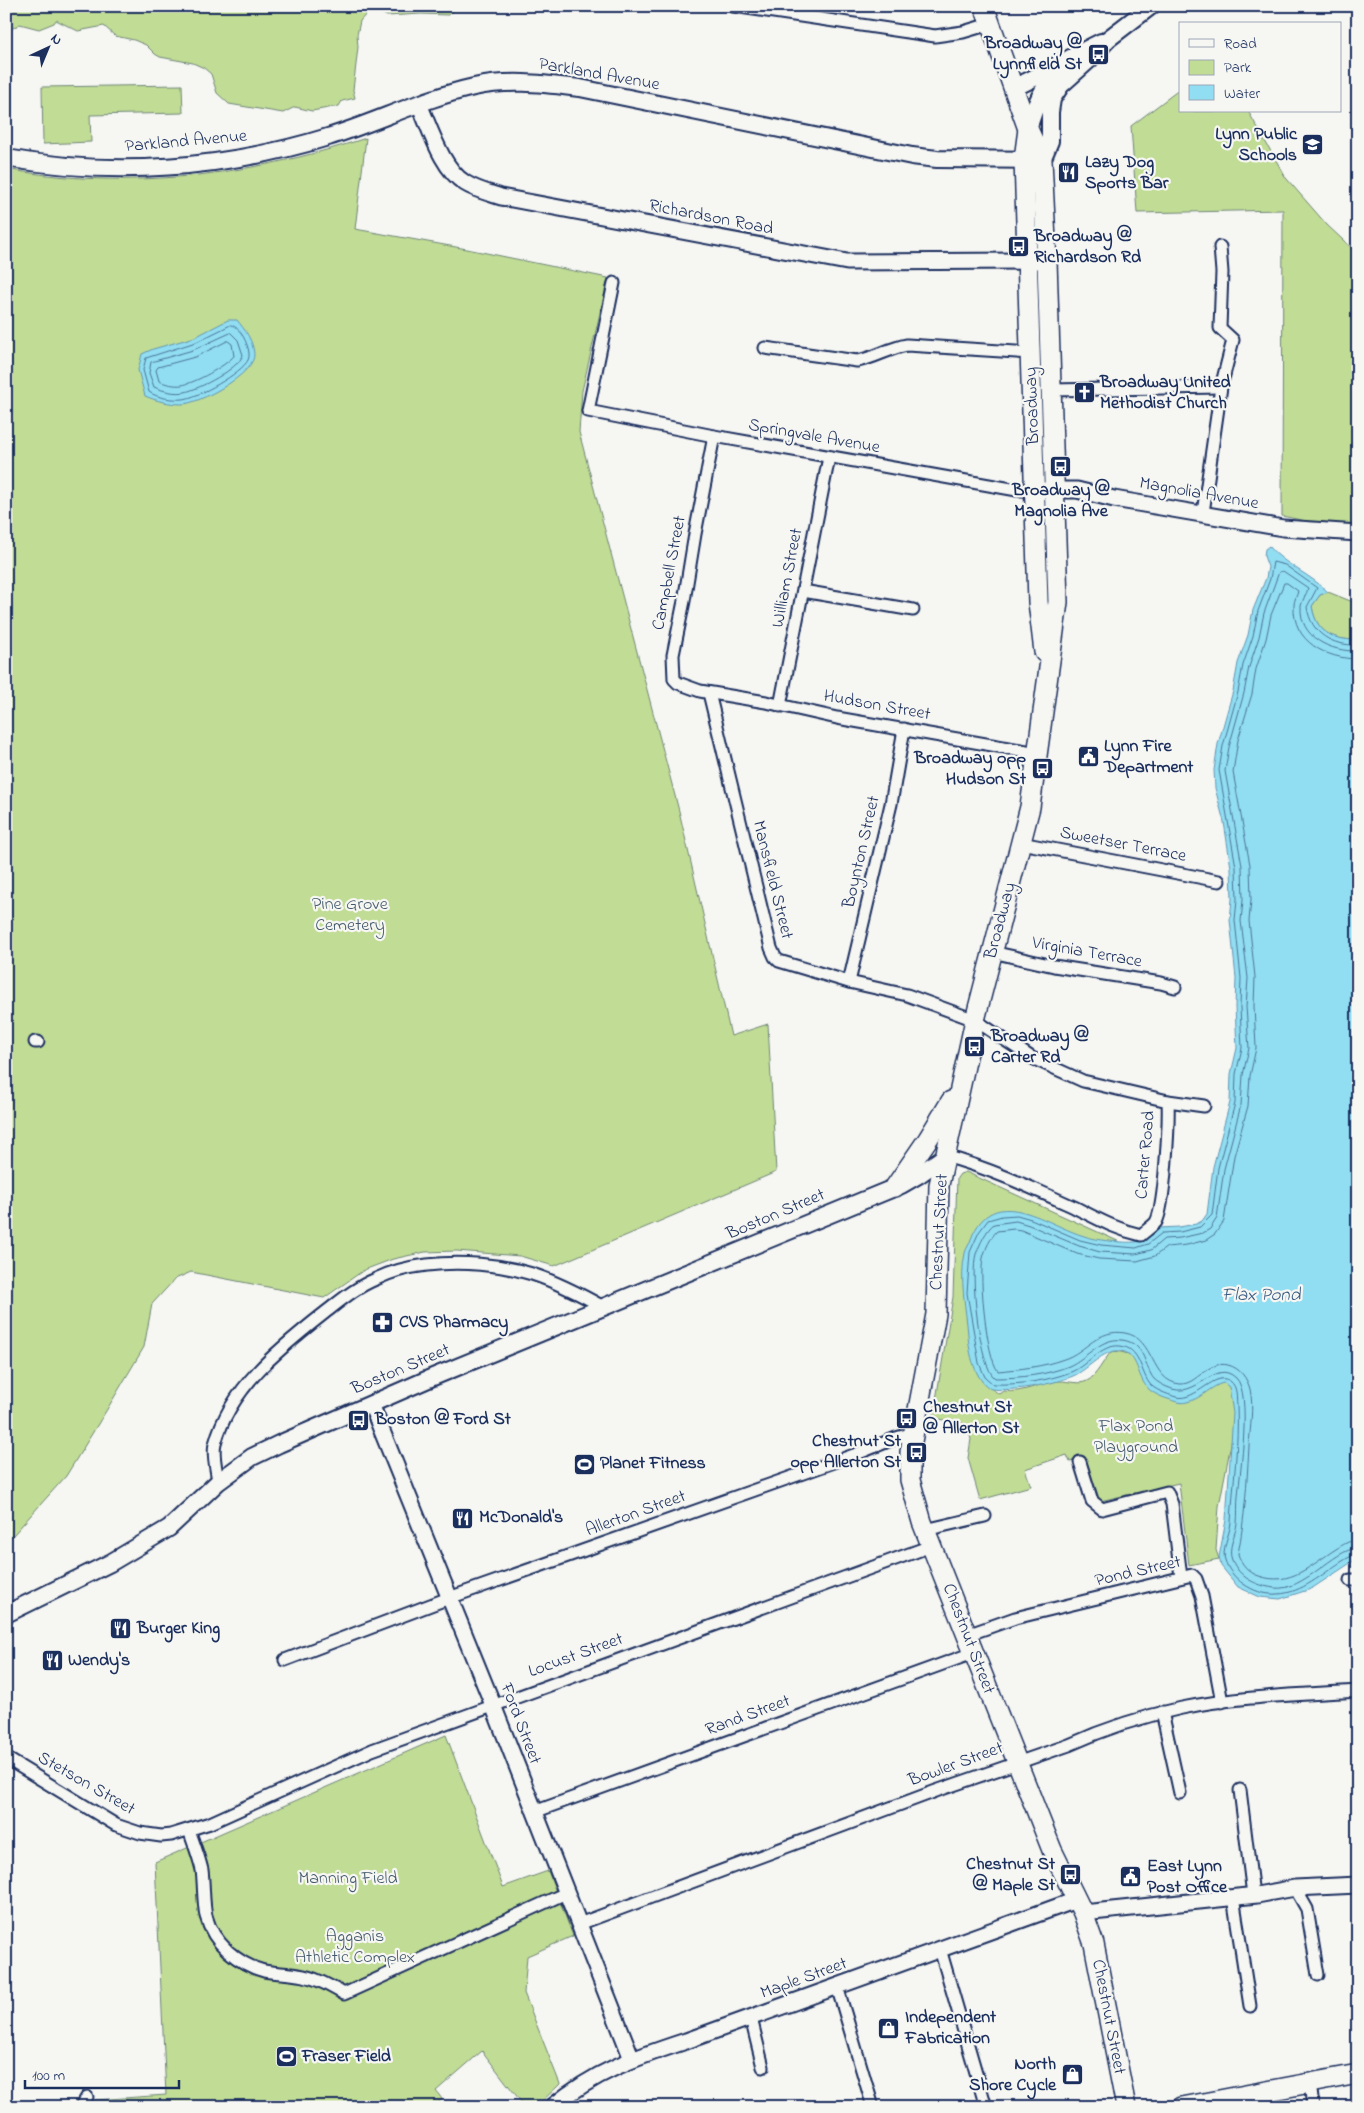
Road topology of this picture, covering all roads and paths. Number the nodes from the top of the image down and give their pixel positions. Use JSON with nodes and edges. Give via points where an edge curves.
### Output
{"nodes":[{"id":1,"x":733,"y":6,"type":"edge"},
{"id":2,"x":984,"y":6,"type":"edge"},
{"id":3,"x":1143,"y":9,"type":"edge"},
{"id":4,"x":990,"y":24,"type":"junction"},
{"id":5,"x":1108,"y":39,"type":"junction"},
{"id":6,"x":1081,"y":51,"type":"junction"},
{"id":7,"x":1013,"y":88,"type":"junction"},
{"id":8,"x":419,"y":104,"type":"junction"},
{"id":9,"x":1028,"y":129,"type":"junction"},
{"id":10,"x":6,"y":158,"type":"edge"},
{"id":11,"x":1033,"y":160,"type":"junction"},
{"id":12,"x":1220,"y":247,"type":"dead end"},
{"id":13,"x":1047,"y":261,"type":"junction"},
{"id":14,"x":1027,"y":262,"type":"junction"},
{"id":15,"x":614,"y":283,"type":"dead end"},
{"id":16,"x":765,"y":348,"type":"dead end"},
{"id":17,"x":1031,"y":353,"type":"junction"},
{"id":18,"x":1221,"y":387,"type":"junction"},
{"id":19,"x":1052,"y":390,"type":"junction"},
{"id":20,"x":714,"y":436,"type":"junction"},
{"id":21,"x":829,"y":457,"type":"junction"},
{"id":22,"x":1035,"y":490,"type":"junction"},
{"id":23,"x":1054,"y":490,"type":"junction"},
{"id":24,"x":1203,"y":513,"type":"junction"},
{"id":25,"x":1358,"y":533,"type":"edge"},
{"id":26,"x":803,"y":591,"type":"junction"},
{"id":27,"x":913,"y":610,"type":"dead end"},
{"id":28,"x":1047,"y":683,"type":"junction"},
{"id":29,"x":709,"y":693,"type":"junction"},
{"id":30,"x":780,"y":706,"type":"junction"},
{"id":31,"x":904,"y":730,"type":"junction"},
{"id":32,"x":1038,"y":753,"type":"junction"},
{"id":33,"x":1021,"y":843,"type":"junction"},
{"id":34,"x":1219,"y":881,"type":"dead end"},
{"id":35,"x":992,"y":952,"type":"junction"},
{"id":36,"x":849,"y":982,"type":"junction"},
{"id":37,"x":1175,"y":988,"type":"dead end"},
{"id":38,"x":975,"y":1020,"type":"junction"},
{"id":39,"x":961,"y":1085,"type":"junction"},
{"id":40,"x":1168,"y":1101,"type":"junction"},
{"id":41,"x":1204,"y":1106,"type":"dead end"},
{"id":42,"x":945,"y":1156,"type":"junction"},
{"id":43,"x":895,"y":1187,"type":"junction"},
{"id":44,"x":605,"y":1308,"type":"junction"},
{"id":45,"x":371,"y":1404,"type":"junction"},
{"id":46,"x":914,"y":1433,"type":"junction"},
{"id":47,"x":1080,"y":1462,"type":"dead end"},
{"id":48,"x":218,"y":1482,"type":"junction"},
{"id":49,"x":985,"y":1516,"type":"dead end"},
{"id":50,"x":928,"y":1538,"type":"junction"},
{"id":51,"x":1181,"y":1577,"type":"junction"},
{"id":52,"x":449,"y":1598,"type":"junction"},
{"id":53,"x":6,"y":1614,"type":"edge"},
{"id":54,"x":970,"y":1644,"type":"junction"},
{"id":55,"x":285,"y":1660,"type":"dead end"},
{"id":56,"x":1358,"y":1691,"type":"edge"},
{"id":57,"x":1222,"y":1702,"type":"junction"},
{"id":58,"x":493,"y":1705,"type":"junction"},
{"id":59,"x":1162,"y":1712,"type":"junction"},
{"id":60,"x":6,"y":1758,"type":"edge"},
{"id":61,"x":1017,"y":1762,"type":"junction"},
{"id":62,"x":1240,"y":1790,"type":"dead end"},
{"id":63,"x":1180,"y":1793,"type":"dead end"},
{"id":64,"x":534,"y":1812,"type":"junction"},
{"id":65,"x":185,"y":1832,"type":"junction"},
{"id":66,"x":1358,"y":1885,"type":"edge"},
{"id":67,"x":1295,"y":1888,"type":"junction"},
{"id":68,"x":566,"y":1893,"type":"junction"},
{"id":69,"x":1253,"y":1895,"type":"junction"},
{"id":70,"x":1233,"y":1898,"type":"junction"},
{"id":71,"x":1079,"y":1906,"type":"junction"},
{"id":72,"x":579,"y":1924,"type":"junction"},
{"id":73,"x":940,"y":1949,"type":"junction"},
{"id":74,"x":1318,"y":1975,"type":"dead end"},
{"id":75,"x":837,"y":1986,"type":"junction"},
{"id":76,"x":1250,"y":2006,"type":"dead end"},
{"id":77,"x":751,"y":2018,"type":"junction"},
{"id":78,"x":632,"y":2059,"type":"junction"},
{"id":79,"x":763,"y":2067,"type":"dead end"},
{"id":80,"x":1358,"y":2074,"type":"edge"},
{"id":81,"x":1310,"y":2082,"type":"junction"},
{"id":82,"x":552,"y":2107,"type":"edge"},
{"id":83,"x":873,"y":2107,"type":"edge"},
{"id":84,"x":986,"y":2107,"type":"edge"},
{"id":85,"x":1126,"y":2107,"type":"edge"},
{"id":86,"x":1182,"y":2107,"type":"edge"},
{"id":87,"x":1313,"y":2107,"type":"edge"}],
"edges":[{"from":1,"to":4,"type":"street","via":[[935,36]]},
{"from":2,"to":4,"type":"main road"},
{"from":3,"to":5,"type":"main road","name":"Broadway"},
{"from":4,"to":7,"type":"main road"},
{"from":5,"to":6,"type":"main road","name":"Broadway"},
{"from":5,"to":11,"type":"main road","name":"Broadway","via":[[1056,93],[1050,112],[1050,141]]},
{"from":6,"to":7,"type":"main road","name":"Broadway","via":[[1033,80]]},
{"from":6,"to":9,"type":"main road","name":"Broadway","via":[[1044,88]]},
{"from":7,"to":9,"type":"main road"},
{"from":8,"to":10,"type":"main road","name":"Parkland Avenue","via":[[317,141],[209,163],[113,168]]},
{"from":8,"to":11,"type":"main road","name":"Parkland Avenue","via":[[487,85],[553,84],[912,156]]},
{"from":8,"to":14,"type":"street","name":"Richardson Road","via":[[447,165],[455,175],[474,187],[501,197],[847,262]]},
{"from":9,"to":11,"type":"main road","name":"Broadway"},
{"from":11,"to":13,"type":"main road","name":"Broadway"},
{"from":11,"to":14,"type":"main road","name":"Broadway"},
{"from":12,"to":18,"type":"street","via":[[1220,328],[1232,340]]},
{"from":13,"to":14,"type":"street","name":"Richardson Road"},
{"from":13,"to":19,"type":"main road","name":"Broadway"},
{"from":14,"to":17,"type":"main road","name":"Broadway"},
{"from":15,"to":20,"type":"street","name":"Springvale Avenue","via":[[588,411]]},
{"from":16,"to":17,"type":"street","via":[[857,361],[907,345]]},
{"from":17,"to":22,"type":"main road","name":"Broadway"},
{"from":18,"to":19,"type":"street"},
{"from":18,"to":24,"type":"street"},
{"from":19,"to":23,"type":"main road","name":"Broadway"},
{"from":20,"to":21,"type":"street","name":"Springvale Avenue"},
{"from":20,"to":29,"type":"street","name":"Campbell Street","via":[[672,666],[678,683]]},
{"from":21,"to":22,"type":"street","name":"Springvale Avenue","via":[[1017,490]]},
{"from":21,"to":26,"type":"street","name":"William Street"},
{"from":22,"to":23,"type":"street","name":"Magnolia Avenue"},
{"from":22,"to":28,"type":"main road","name":"Broadway","via":[[1038,602]]},
{"from":23,"to":24,"type":"street","name":"Magnolia Avenue","via":[[1077,490]]},
{"from":23,"to":28,"type":"main road","name":"Broadway","via":[[1058,602]]},
{"from":24,"to":25,"type":"street","name":"Magnolia Avenue","via":[[1283,528]]},
{"from":26,"to":27,"type":"street"},
{"from":26,"to":30,"type":"street","name":"William Street"},
{"from":28,"to":32,"type":"main road","name":"Broadway"},
{"from":29,"to":30,"type":"street","name":"Hudson Street"},
{"from":29,"to":36,"type":"street","name":"Mansfield Street","via":[[774,957],[784,964]]},
{"from":30,"to":31,"type":"street","name":"Hudson Street"},
{"from":31,"to":32,"type":"street","name":"Hudson Street"},
{"from":31,"to":36,"type":"street","name":"Boynton Street","via":[[891,804]]},
{"from":32,"to":33,"type":"main road","name":"Broadway"},
{"from":33,"to":34,"type":"street","name":"Sweetser Terrace"},
{"from":33,"to":35,"type":"main road","name":"Broadway"},
{"from":35,"to":37,"type":"street","name":"Virginia Terrace"},
{"from":35,"to":38,"type":"main road","name":"Broadway"},
{"from":36,"to":38,"type":"street","name":"Mansfield Street","via":[[908,995]]},
{"from":38,"to":39,"type":"main road","name":"Broadway"},
{"from":38,"to":40,"type":"street","name":"Carter Road","via":[[1032,1058],[1083,1081]]},
{"from":39,"to":42,"type":"main road","name":"Broadway"},
{"from":39,"to":43,"type":"main road"},
{"from":40,"to":41,"type":"street"},
{"from":40,"to":42,"type":"street","name":"Carter Road","via":[[1163,1190],[1156,1222],[1141,1235],[1120,1230],[998,1174]]},
{"from":42,"to":43,"type":"main road","name":"Boston Street"},
{"from":42,"to":46,"type":"main road","name":"Chestnut Street","via":[[938,1196],[937,1308]]},
{"from":43,"to":44,"type":"main road","name":"Boston Street"},
{"from":44,"to":45,"type":"main road","name":"Boston Street"},
{"from":44,"to":48,"type":"street","via":[[532,1274],[489,1267],[427,1265],[373,1280],[340,1301],[294,1338],[264,1364],[245,1388],[227,1416],[214,1447]]},
{"from":45,"to":48,"type":"main road","name":"Boston Street","via":[[255,1456]]},
{"from":45,"to":52,"type":"street","name":"Ford Street"},
{"from":46,"to":50,"type":"main road","name":"Chestnut Street","via":[[910,1480]]},
{"from":46,"to":52,"type":"street","name":"Allerton Street"},
{"from":47,"to":51,"type":"street","via":[[1092,1501],[1102,1509],[1167,1492],[1172,1504]]},
{"from":48,"to":53,"type":"main road","name":"Boston Street","via":[[169,1528],[110,1563]]},
{"from":49,"to":50,"type":"street","name":"Locust Street"},
{"from":50,"to":54,"type":"main road","name":"Chestnut Street"},
{"from":50,"to":58,"type":"street","name":"Locust Street"},
{"from":51,"to":54,"type":"street","name":"Pond Street","via":[[1015,1618]]},
{"from":51,"to":57,"type":"street","name":"Pond Street","via":[[1192,1575],[1200,1586]]},
{"from":52,"to":55,"type":"street","name":"Allerton Street"},
{"from":52,"to":58,"type":"street","name":"Ford Street"},
{"from":54,"to":61,"type":"main road","name":"Chestnut Street"},
{"from":54,"to":64,"type":"street","name":"Rand Street"},
{"from":56,"to":57,"type":"street","name":"Bowler Street"},
{"from":57,"to":59,"type":"street","name":"Bowler Street"},
{"from":58,"to":64,"type":"street","name":"Ford Street"},
{"from":58,"to":65,"type":"street","name":"Locust Street","via":[[372,1750]]},
{"from":59,"to":61,"type":"street","name":"Bowler Street"},
{"from":59,"to":63,"type":"street"},
{"from":60,"to":65,"type":"street","name":"Stetson Street","via":[[116,1825],[150,1835]]},
{"from":61,"to":71,"type":"main road","name":"Chestnut Street","via":[[1052,1850]]},
{"from":61,"to":72,"type":"street","name":"Bowler Street"},
{"from":62,"to":69,"type":"street"},
{"from":64,"to":68,"type":"street","name":"Ford Street"},
{"from":65,"to":68,"type":"street","via":[[202,1872],[206,1917],[227,1951],[264,1971],[315,1979],[344,1994]]},
{"from":66,"to":67,"type":"street","name":"Maple Street"},
{"from":67,"to":69,"type":"street","name":"Maple Street"},
{"from":67,"to":74,"type":"street","via":[[1307,1909]]},
{"from":68,"to":72,"type":"street","name":"Ford Street"},
{"from":69,"to":70,"type":"street","name":"Maple Street"},
{"from":70,"to":71,"type":"street","name":"Maple Street"},
{"from":70,"to":76,"type":"street"},
{"from":71,"to":73,"type":"street","name":"Maple Street"},
{"from":71,"to":85,"type":"main road","name":"Chestnut Street","via":[[1098,1961]]},
{"from":72,"to":78,"type":"street","name":"Ford Street"},
{"from":73,"to":75,"type":"street","name":"Maple Street"},
{"from":73,"to":84,"type":"street"},
{"from":75,"to":77,"type":"street","name":"Maple Street"},
{"from":75,"to":83,"type":"street"},
{"from":77,"to":78,"type":"street","name":"Maple Street"},
{"from":77,"to":79,"type":"street"},
{"from":78,"to":82,"type":"street","name":"Maple Street","via":[[579,2086]]},
{"from":80,"to":81,"type":"main road"},
{"from":81,"to":86,"type":"main road"},
{"from":81,"to":87,"type":"street"}]}
